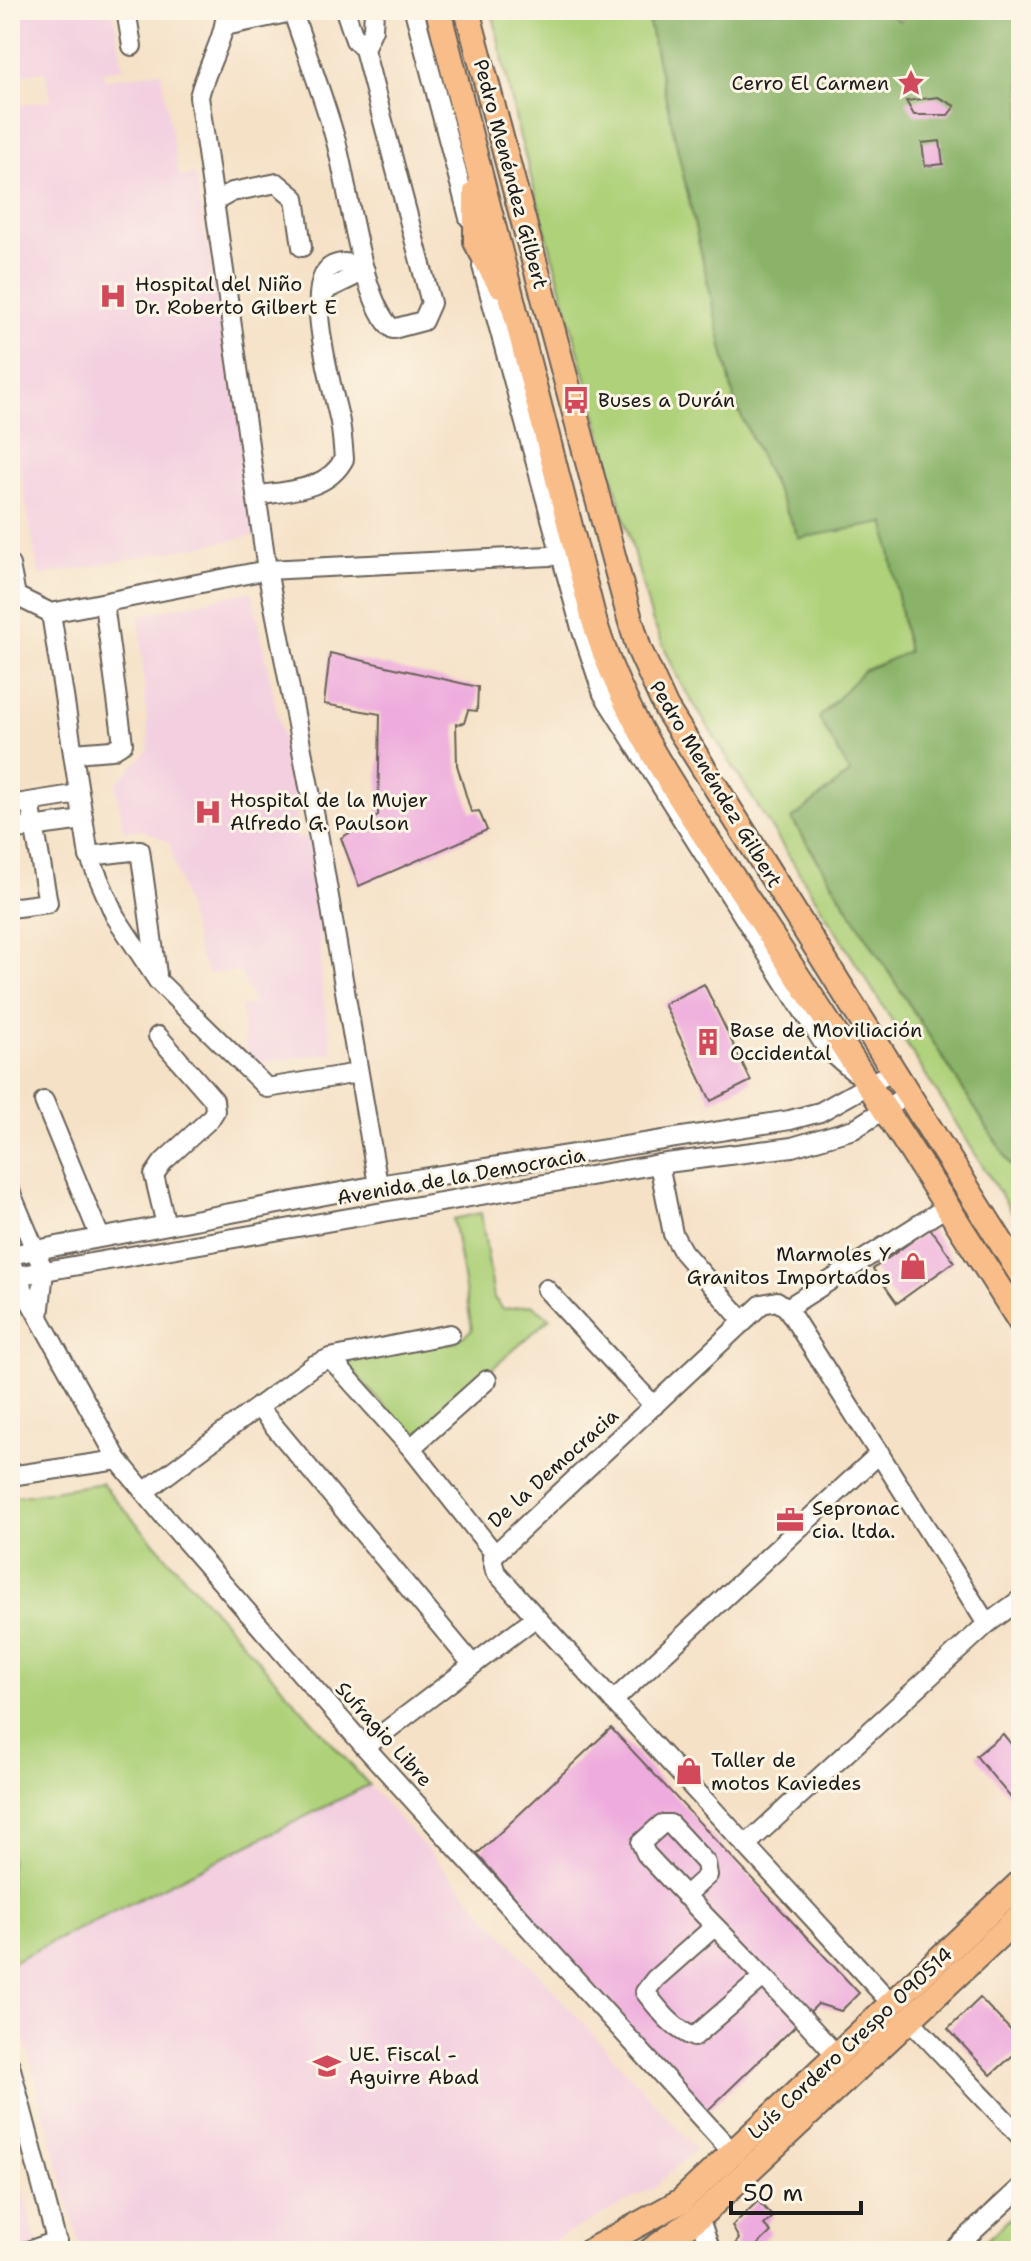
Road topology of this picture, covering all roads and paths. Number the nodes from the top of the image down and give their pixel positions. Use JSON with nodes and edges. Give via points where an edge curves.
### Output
{"nodes":[{"id":1,"x":126,"y":10,"type":"edge"},
{"id":2,"x":345,"y":10,"type":"edge"},
{"id":3,"x":374,"y":10,"type":"edge"},
{"id":4,"x":414,"y":10,"type":"edge"},
{"id":5,"x":438,"y":10,"type":"edge"},
{"id":6,"x":467,"y":10,"type":"edge"},
{"id":7,"x":477,"y":10,"type":"edge"},
{"id":8,"x":292,"y":11,"type":"edge"},
{"id":9,"x":226,"y":18,"type":"edge"},
{"id":10,"x":132,"y":46,"type":"dead end"},
{"id":11,"x":364,"y":49,"type":"junction"},
{"id":12,"x":498,"y":127,"type":"junction"},
{"id":13,"x":477,"y":158,"type":"junction"},
{"id":14,"x":214,"y":202,"type":"junction"},
{"id":15,"x":476,"y":242,"type":"junction"},
{"id":16,"x":302,"y":247,"type":"dead end"},
{"id":17,"x":365,"y":271,"type":"junction"},
{"id":18,"x":516,"y":312,"type":"junction"},
{"id":19,"x":256,"y":496,"type":"junction"},
{"id":20,"x":569,"y":555,"type":"junction"},
{"id":21,"x":10,"y":565,"type":"edge"},
{"id":22,"x":267,"y":570,"type":"junction"},
{"id":23,"x":13,"y":596,"type":"edge"},
{"id":24,"x":104,"y":604,"type":"junction"},
{"id":25,"x":51,"y":613,"type":"junction"},
{"id":26,"x":595,"y":624,"type":"junction"},
{"id":27,"x":598,"y":677,"type":"junction"},
{"id":28,"x":73,"y":753,"type":"junction"},
{"id":29,"x":79,"y":794,"type":"junction"},
{"id":30,"x":30,"y":802,"type":"junction"},
{"id":31,"x":10,"y":805,"type":"edge"},
{"id":32,"x":83,"y":820,"type":"junction"},
{"id":33,"x":35,"y":827,"type":"junction"},
{"id":34,"x":10,"y":830,"type":"edge"},
{"id":35,"x":89,"y":856,"type":"junction"},
{"id":36,"x":10,"y":908,"type":"edge"},
{"id":37,"x":158,"y":981,"type":"junction"},
{"id":38,"x":158,"y":1036,"type":"dead end"},
{"id":39,"x":895,"y":1070,"type":"junction"},
{"id":40,"x":358,"y":1073,"type":"junction"},
{"id":41,"x":870,"y":1086,"type":"junction"},
{"id":42,"x":910,"y":1093,"type":"junction"},
{"id":43,"x":44,"y":1101,"type":"dead end"},
{"id":44,"x":886,"y":1110,"type":"junction"},
{"id":45,"x":659,"y":1164,"type":"junction"},
{"id":46,"x":378,"y":1185,"type":"junction"},
{"id":47,"x":10,"y":1191,"type":"edge"},
{"id":48,"x":948,"y":1206,"type":"junction"},
{"id":49,"x":166,"y":1225,"type":"junction"},
{"id":50,"x":100,"y":1237,"type":"junction"},
{"id":51,"x":36,"y":1250,"type":"junction"},
{"id":52,"x":11,"y":1267,"type":"edge"},
{"id":53,"x":44,"y":1271,"type":"junction"},
{"id":54,"x":1021,"y":1274,"type":"edge"},
{"id":55,"x":546,"y":1289,"type":"dead end"},
{"id":56,"x":787,"y":1308,"type":"junction"},
{"id":57,"x":39,"y":1317,"type":"junction"},
{"id":58,"x":744,"y":1322,"type":"junction"},
{"id":59,"x":1021,"y":1323,"type":"edge"},
{"id":60,"x":450,"y":1334,"type":"dead end"},
{"id":61,"x":330,"y":1358,"type":"junction"},
{"id":62,"x":487,"y":1380,"type":"dead end"},
{"id":63,"x":654,"y":1406,"type":"junction"},
{"id":64,"x":259,"y":1408,"type":"junction"},
{"id":65,"x":411,"y":1448,"type":"junction"},
{"id":66,"x":880,"y":1453,"type":"junction"},
{"id":67,"x":118,"y":1460,"type":"junction"},
{"id":68,"x":10,"y":1476,"type":"edge"},
{"id":69,"x":144,"y":1492,"type":"junction"},
{"id":70,"x":494,"y":1553,"type":"junction"},
{"id":71,"x":1021,"y":1599,"type":"edge"},
{"id":72,"x":536,"y":1617,"type":"junction"},
{"id":73,"x":987,"y":1624,"type":"junction"},
{"id":74,"x":473,"y":1665,"type":"junction"},
{"id":75,"x":613,"y":1701,"type":"junction"},
{"id":76,"x":365,"y":1747,"type":"junction"},
{"id":77,"x":747,"y":1844,"type":"junction"},
{"id":78,"x":1021,"y":1874,"type":"edge"},
{"id":79,"x":1021,"y":1882,"type":"edge"},
{"id":80,"x":685,"y":1896,"type":"dead end"},
{"id":81,"x":989,"y":1911,"type":"junction"},
{"id":82,"x":1021,"y":1915,"type":"edge"},
{"id":83,"x":714,"y":1927,"type":"junction"},
{"id":84,"x":762,"y":1978,"type":"junction"},
{"id":85,"x":900,"y":2012,"type":"junction"},
{"id":86,"x":835,"y":2054,"type":"junction"},
{"id":87,"x":10,"y":2065,"type":"edge"},
{"id":88,"x":1021,"y":2137,"type":"edge"},
{"id":89,"x":733,"y":2153,"type":"junction"},
{"id":90,"x":1021,"y":2187,"type":"edge"},
{"id":91,"x":699,"y":2217,"type":"junction"},
{"id":92,"x":58,"y":2246,"type":"edge"},
{"id":93,"x":28,"y":2251,"type":"edge"},
{"id":94,"x":590,"y":2251,"type":"edge"},
{"id":95,"x":650,"y":2251,"type":"edge"},
{"id":96,"x":711,"y":2251,"type":"edge"},
{"id":97,"x":952,"y":2251,"type":"edge"}],
"edges":[{"from":1,"to":10,"type":"street"},
{"from":2,"to":11,"type":"street","via":[[355,40]]},
{"from":3,"to":11,"type":"street"},
{"from":4,"to":15,"type":"street","name":"Pedro Menéndez Gilbert"},
{"from":5,"to":13,"type":"main road","name":"Pedro Menéndez Gilbert"},
{"from":6,"to":12,"type":"main road","name":"Pedro Menéndez Gilbert"},
{"from":7,"to":12,"type":"street"},
{"from":8,"to":9,"type":"street"},
{"from":8,"to":17,"type":"street","via":[[335,138]]},
{"from":9,"to":14,"type":"street","via":[[199,97]]},
{"from":11,"to":17,"type":"street","via":[[431,303],[423,321],[393,329],[380,319]]},
{"from":12,"to":39,"type":"main road","name":"Pedro Menéndez Gilbert","via":[[630,619],[650,676]]},
{"from":13,"to":15,"type":"main road"},
{"from":13,"to":18,"type":"main road","name":"Pedro Menéndez Gilbert"},
{"from":14,"to":16,"type":"street","via":[[232,192],[277,183],[295,198]]},
{"from":14,"to":19,"type":"street"},
{"from":15,"to":18,"type":"main road"},
{"from":15,"to":20,"type":"street","name":"Pedro Menéndez Gilbert"},
{"from":17,"to":19,"type":"street","via":[[353,263],[327,267],[320,276],[319,327],[344,459],[323,483]]},
{"from":18,"to":20,"type":"main road","name":"Pedro Menéndez Gilbert"},
{"from":19,"to":22,"type":"street"},
{"from":20,"to":22,"type":"street"},
{"from":20,"to":26,"type":"main road","name":"Pedro Menéndez Gilbert"},
{"from":20,"to":27,"type":"street","name":"Pedro Menéndez Gilbert"},
{"from":21,"to":23,"type":"street"},
{"from":22,"to":24,"type":"street"},
{"from":22,"to":40,"type":"street"},
{"from":23,"to":25,"type":"street"},
{"from":24,"to":25,"type":"street"},
{"from":24,"to":28,"type":"street","via":[[123,743],[112,750]]},
{"from":25,"to":28,"type":"street"},
{"from":26,"to":27,"type":"main road"},
{"from":26,"to":41,"type":"main road","name":"Pedro Menéndez Gilbert","via":[[619,693],[643,736]]},
{"from":27,"to":41,"type":"street","name":"Pedro Menéndez Gilbert","via":[[632,743],[827,1049]]},
{"from":28,"to":29,"type":"street"},
{"from":29,"to":30,"type":"street"},
{"from":29,"to":32,"type":"street"},
{"from":30,"to":31,"type":"street"},
{"from":30,"to":33,"type":"street"},
{"from":32,"to":33,"type":"street"},
{"from":32,"to":35,"type":"street"},
{"from":33,"to":34,"type":"street"},
{"from":33,"to":36,"type":"street","via":[[48,903]]},
{"from":35,"to":37,"type":"street","via":[[115,916]]},
{"from":35,"to":37,"type":"street","via":[[140,850]]},
{"from":37,"to":40,"type":"street","via":[[267,1088]]},
{"from":38,"to":49,"type":"street","via":[[214,1100],[215,1111],[154,1175]]},
{"from":39,"to":41,"type":"street","name":"Avenida de la Democracia"},
{"from":39,"to":42,"type":"main road","name":"Pedro Menéndez Gilbert"},
{"from":40,"to":46,"type":"street"},
{"from":41,"to":44,"type":"main road","name":"Pedro Menéndez Gilbert"},
{"from":41,"to":46,"type":"street","name":"Avenida de la Democracia","via":[[820,1112],[790,1120]]},
{"from":42,"to":44,"type":"street","name":"Avenida de la Democracia"},
{"from":42,"to":54,"type":"main road","name":"Pedro Menéndez Gilbert"},
{"from":43,"to":50,"type":"street"},
{"from":44,"to":45,"type":"street","name":"Avenida de la Democracia","via":[[824,1140]]},
{"from":44,"to":48,"type":"main road","name":"Pedro Menéndez Gilbert"},
{"from":45,"to":53,"type":"street","name":"Avenida de la Democracia"},
{"from":45,"to":58,"type":"street","via":[[673,1234]]},
{"from":46,"to":49,"type":"street","name":"Avenida de la Democracia"},
{"from":47,"to":51,"type":"street"},
{"from":48,"to":56,"type":"street"},
{"from":48,"to":59,"type":"main road","name":"Pedro Menéndez Gilbert"},
{"from":49,"to":50,"type":"street","name":"Avenida de la Democracia"},
{"from":50,"to":51,"type":"street","name":"Avenida de la Democracia"},
{"from":51,"to":52,"type":"street","name":"Avenida de la Democracia"},
{"from":51,"to":53,"type":"street"},
{"from":52,"to":53,"type":"street","name":"Avenida de la Democracia"},
{"from":52,"to":57,"type":"street","name":"Sufragio Libre"},
{"from":53,"to":57,"type":"street"},
{"from":55,"to":63,"type":"street"},
{"from":56,"to":58,"type":"street","name":"De la Democracia","via":[[767,1302]]},
{"from":56,"to":66,"type":"street"},
{"from":57,"to":67,"type":"street","name":"Sufragio Libre"},
{"from":58,"to":63,"type":"street","name":"De la Democracia"},
{"from":60,"to":61,"type":"street"},
{"from":61,"to":64,"type":"street"},
{"from":61,"to":65,"type":"street"},
{"from":62,"to":65,"type":"street"},
{"from":63,"to":70,"type":"street","name":"De la Democracia"},
{"from":64,"to":69,"type":"street"},
{"from":64,"to":74,"type":"street"},
{"from":65,"to":70,"type":"street"},
{"from":66,"to":73,"type":"street"},
{"from":66,"to":75,"type":"street"},
{"from":67,"to":68,"type":"street"},
{"from":67,"to":69,"type":"street","name":"Sufragio Libre"},
{"from":69,"to":76,"type":"street","name":"Sufragio Libre"},
{"from":70,"to":72,"type":"street","name":"De la Democracia","via":[[495,1571]]},
{"from":71,"to":73,"type":"street"},
{"from":72,"to":74,"type":"street"},
{"from":72,"to":75,"type":"street","name":"De la Democracia"},
{"from":73,"to":77,"type":"street"},
{"from":74,"to":76,"type":"street"},
{"from":75,"to":77,"type":"street","name":"De la Democracia"},
{"from":76,"to":89,"type":"street","name":"Sufragio Libre"},
{"from":77,"to":85,"type":"street","name":"De la Democracia"},
{"from":78,"to":81,"type":"main road"},
{"from":79,"to":81,"type":"main road"},
{"from":80,"to":83,"type":"street"},
{"from":81,"to":85,"type":"main road","name":"Luís Cordero Crespo 090514"},
{"from":82,"to":85,"type":"main road"},
{"from":83,"to":84,"type":"street"},
{"from":83,"to":84,"type":"street","via":[[645,1992],[664,2016],[694,2037]]},
{"from":84,"to":86,"type":"street"},
{"from":85,"to":86,"type":"main road","name":"Luís Cordero Crespo 090514"},
{"from":85,"to":88,"type":"street","name":"De la Democracia"},
{"from":85,"to":91,"type":"main road"},
{"from":86,"to":89,"type":"main road","name":"Luís Cordero Crespo 090514"},
{"from":87,"to":92,"type":"street"},
{"from":89,"to":94,"type":"main road","name":"Luís Cordero Crespo 090514","via":[[681,2201]]},
{"from":90,"to":97,"type":"street"},
{"from":91,"to":95,"type":"main road"},
{"from":91,"to":96,"type":"street"},
{"from":92,"to":93,"type":"street"}]}
